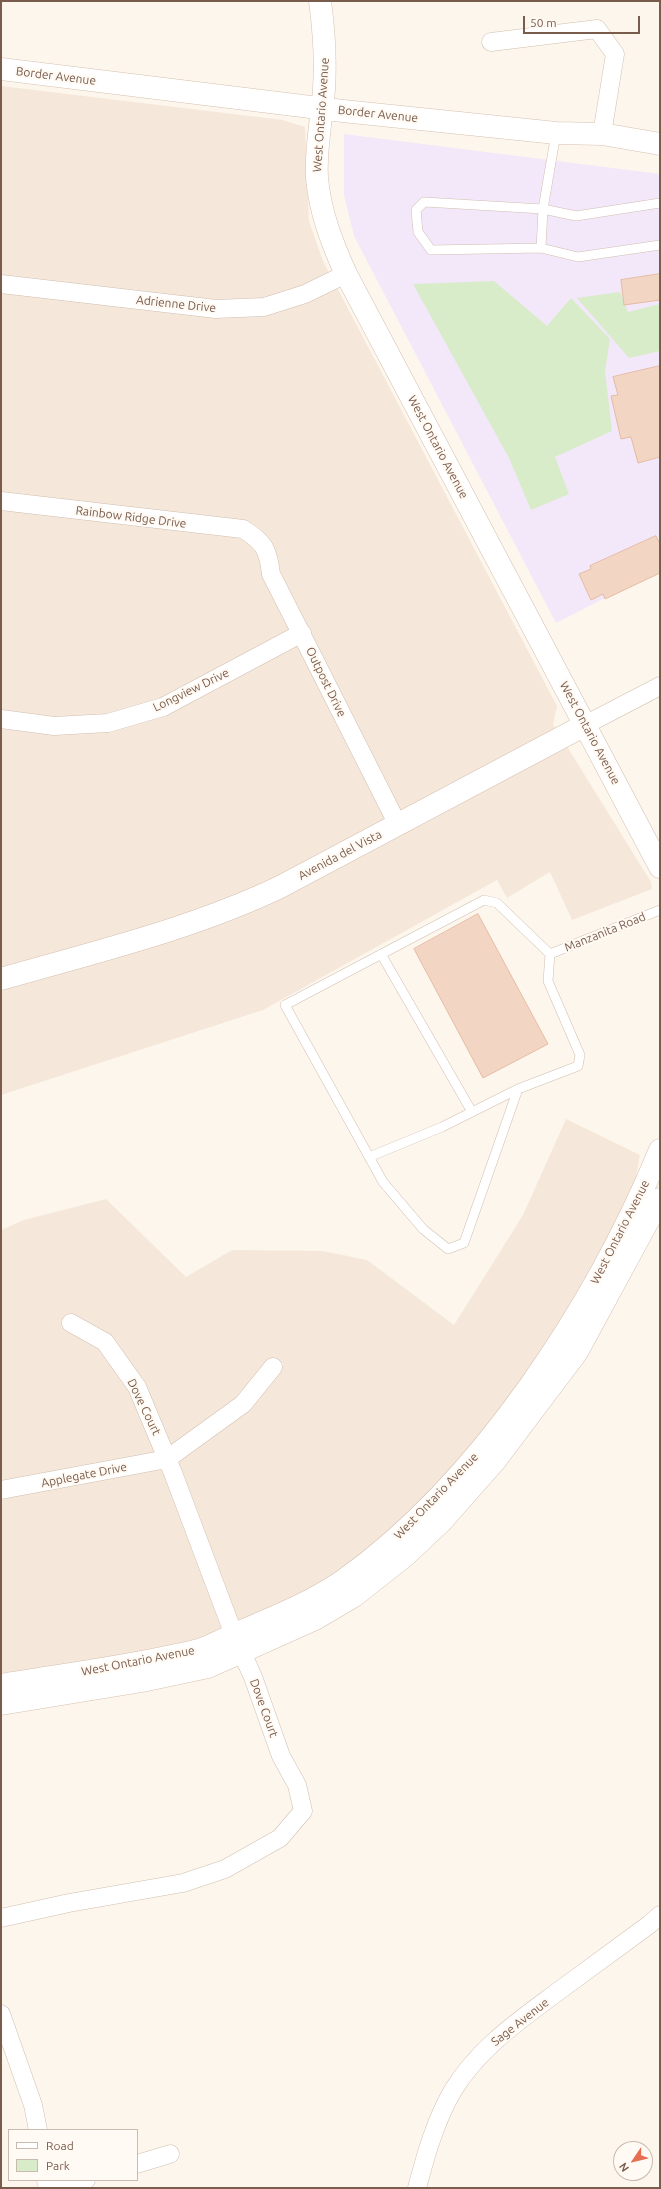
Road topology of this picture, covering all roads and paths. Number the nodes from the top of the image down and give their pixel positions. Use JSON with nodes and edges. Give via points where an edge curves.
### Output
{"nodes":[{"id":1,"x":320,"y":1,"type":"edge"},
{"id":2,"x":491,"y":42,"type":"dead end"},
{"id":3,"x":1,"y":69,"type":"edge"},
{"id":4,"x":322,"y":108,"type":"junction"},
{"id":5,"x":556,"y":133,"type":"junction"},
{"id":6,"x":602,"y":134,"type":"junction"},
{"id":7,"x":660,"y":144,"type":"edge"},
{"id":8,"x":660,"y":204,"type":"edge"},
{"id":9,"x":543,"y":209,"type":"junction"},
{"id":10,"x":660,"y":245,"type":"edge"},
{"id":11,"x":541,"y":248,"type":"junction"},
{"id":12,"x":346,"y":274,"type":"junction"},
{"id":13,"x":1,"y":284,"type":"edge"},
{"id":14,"x":1,"y":501,"type":"edge"},
{"id":15,"x":259,"y":539,"type":"joint"},
{"id":16,"x":302,"y":633,"type":"junction"},
{"id":17,"x":660,"y":686,"type":"edge"},
{"id":18,"x":1,"y":719,"type":"edge"},
{"id":19,"x":585,"y":725,"type":"junction"},
{"id":20,"x":398,"y":824,"type":"junction"},
{"id":21,"x":660,"y":867,"type":"edge"},
{"id":22,"x":660,"y":910,"type":"edge"},
{"id":23,"x":381,"y":954,"type":"junction"},
{"id":24,"x":550,"y":954,"type":"junction"},
{"id":25,"x":1,"y":978,"type":"edge"},
{"id":26,"x":518,"y":1089,"type":"junction"},
{"id":27,"x":472,"y":1112,"type":"junction"},
{"id":28,"x":660,"y":1150,"type":"edge"},
{"id":29,"x":369,"y":1156,"type":"junction"},
{"id":30,"x":660,"y":1199,"type":"edge"},
{"id":31,"x":71,"y":1323,"type":"dead end"},
{"id":32,"x":273,"y":1367,"type":"dead end"},
{"id":33,"x":167,"y":1459,"type":"junction"},
{"id":34,"x":1,"y":1490,"type":"edge"},
{"id":35,"x":237,"y":1643,"type":"junction"},
{"id":36,"x":1,"y":1685,"type":"edge"},
{"id":37,"x":1,"y":1704,"type":"edge"},
{"id":38,"x":660,"y":1915,"type":"edge"},
{"id":39,"x":1,"y":1918,"type":"edge"},
{"id":40,"x":1,"y":2014,"type":"edge"},
{"id":41,"x":38,"y":2129,"type":"edge"},
{"id":42,"x":170,"y":2154,"type":"dead end"},
{"id":43,"x":138,"y":2164,"type":"edge"},
{"id":44,"x":83,"y":2181,"type":"edge"},
{"id":45,"x":61,"y":2188,"type":"edge"},
{"id":46,"x":417,"y":2188,"type":"edge"}],
"edges":[{"from":1,"to":4,"type":"main road","name":"West Ontario Avenue","via":[[326,45]]},
{"from":2,"to":6,"type":"street","via":[[597,29],[615,54]]},
{"from":3,"to":4,"type":"main road","name":"Border Avenue"},
{"from":4,"to":5,"type":"main road","name":"Border Avenue"},
{"from":4,"to":12,"type":"main road","name":"West Ontario Avenue","via":[[317,150],[321,206],[331,241]]},
{"from":5,"to":6,"type":"main road","name":"Border Avenue"},
{"from":5,"to":9,"type":"lane"},
{"from":6,"to":7,"type":"main road","name":"Border Avenue"},
{"from":8,"to":9,"type":"lane","via":[[576,216]]},
{"from":9,"to":11,"type":"lane"},
{"from":9,"to":11,"type":"lane","via":[[424,202],[416,210],[418,232],[431,250]]},
{"from":10,"to":11,"type":"lane","via":[[578,257]]},
{"from":12,"to":13,"type":"street","name":"Adrienne Drive","via":[[305,294],[257,308],[208,308]]},
{"from":12,"to":19,"type":"main road","name":"West Ontario Avenue"},
{"from":14,"to":15,"type":"street","name":"Rainbow Ridge Drive","via":[[243,529]]},
{"from":15,"to":16,"type":"street","name":"Outpost Drive","via":[[269,554],[271,574]]},
{"from":16,"to":18,"type":"street","name":"Longview Drive","via":[[163,707],[108,723],[54,726]]},
{"from":16,"to":20,"type":"street","name":"Outpost Drive"},
{"from":17,"to":19,"type":"street","name":"Avenida del Vista"},
{"from":19,"to":20,"type":"main road","name":"Avenida del Vista"},
{"from":19,"to":21,"type":"main road","name":"West Ontario Avenue"},
{"from":20,"to":25,"type":"main road","name":"Avenida del Vista","via":[[238,907],[182,926]]},
{"from":22,"to":24,"type":"lane","name":"Manzanita Road"},
{"from":23,"to":24,"type":"lane","via":[[484,900],[497,903]]},
{"from":23,"to":27,"type":"lane"},
{"from":23,"to":29,"type":"lane","via":[[285,1005]]},
{"from":24,"to":26,"type":"lane","via":[[548,981],[580,1055],[578,1066]]},
{"from":26,"to":27,"type":"lane"},
{"from":26,"to":29,"type":"lane","via":[[464,1243],[448,1249],[422,1229],[383,1182]]},
{"from":27,"to":29,"type":"lane","via":[[442,1127]]},
{"from":28,"to":35,"type":"main road","name":"West Ontario Avenue","via":[[639,1200],[561,1342],[480,1450],[411,1524],[343,1581]]},
{"from":30,"to":35,"type":"main road","name":"West Ontario Avenue","via":[[577,1352],[494,1462],[442,1521],[406,1555],[354,1596],[315,1620]]},
{"from":31,"to":33,"type":"street","name":"Dove Court","via":[[105,1342],[137,1387]]},
{"from":32,"to":33,"type":"street","via":[[243,1404]]},
{"from":33,"to":34,"type":"street","name":"Applegate Drive"},
{"from":33,"to":35,"type":"street","name":"Dove Court"},
{"from":35,"to":36,"type":"main road","name":"West Ontario Avenue","via":[[138,1663]]},
{"from":35,"to":37,"type":"main road","name":"West Ontario Avenue","via":[[208,1667],[142,1681]]},
{"from":35,"to":39,"type":"street","name":"Dove Court","via":[[253,1677],[281,1756],[297,1785],[303,1811],[280,1838],[225,1869],[183,1883]]},
{"from":38,"to":46,"type":"street","name":"Sage Avenue","via":[[498,2036],[474,2062],[453,2090],[438,2119],[426,2151]]},
{"from":40,"to":41,"type":"street","via":[[33,2105]]},
{"from":42,"to":43,"type":"street"},
{"from":44,"to":45,"type":"street"}]}
